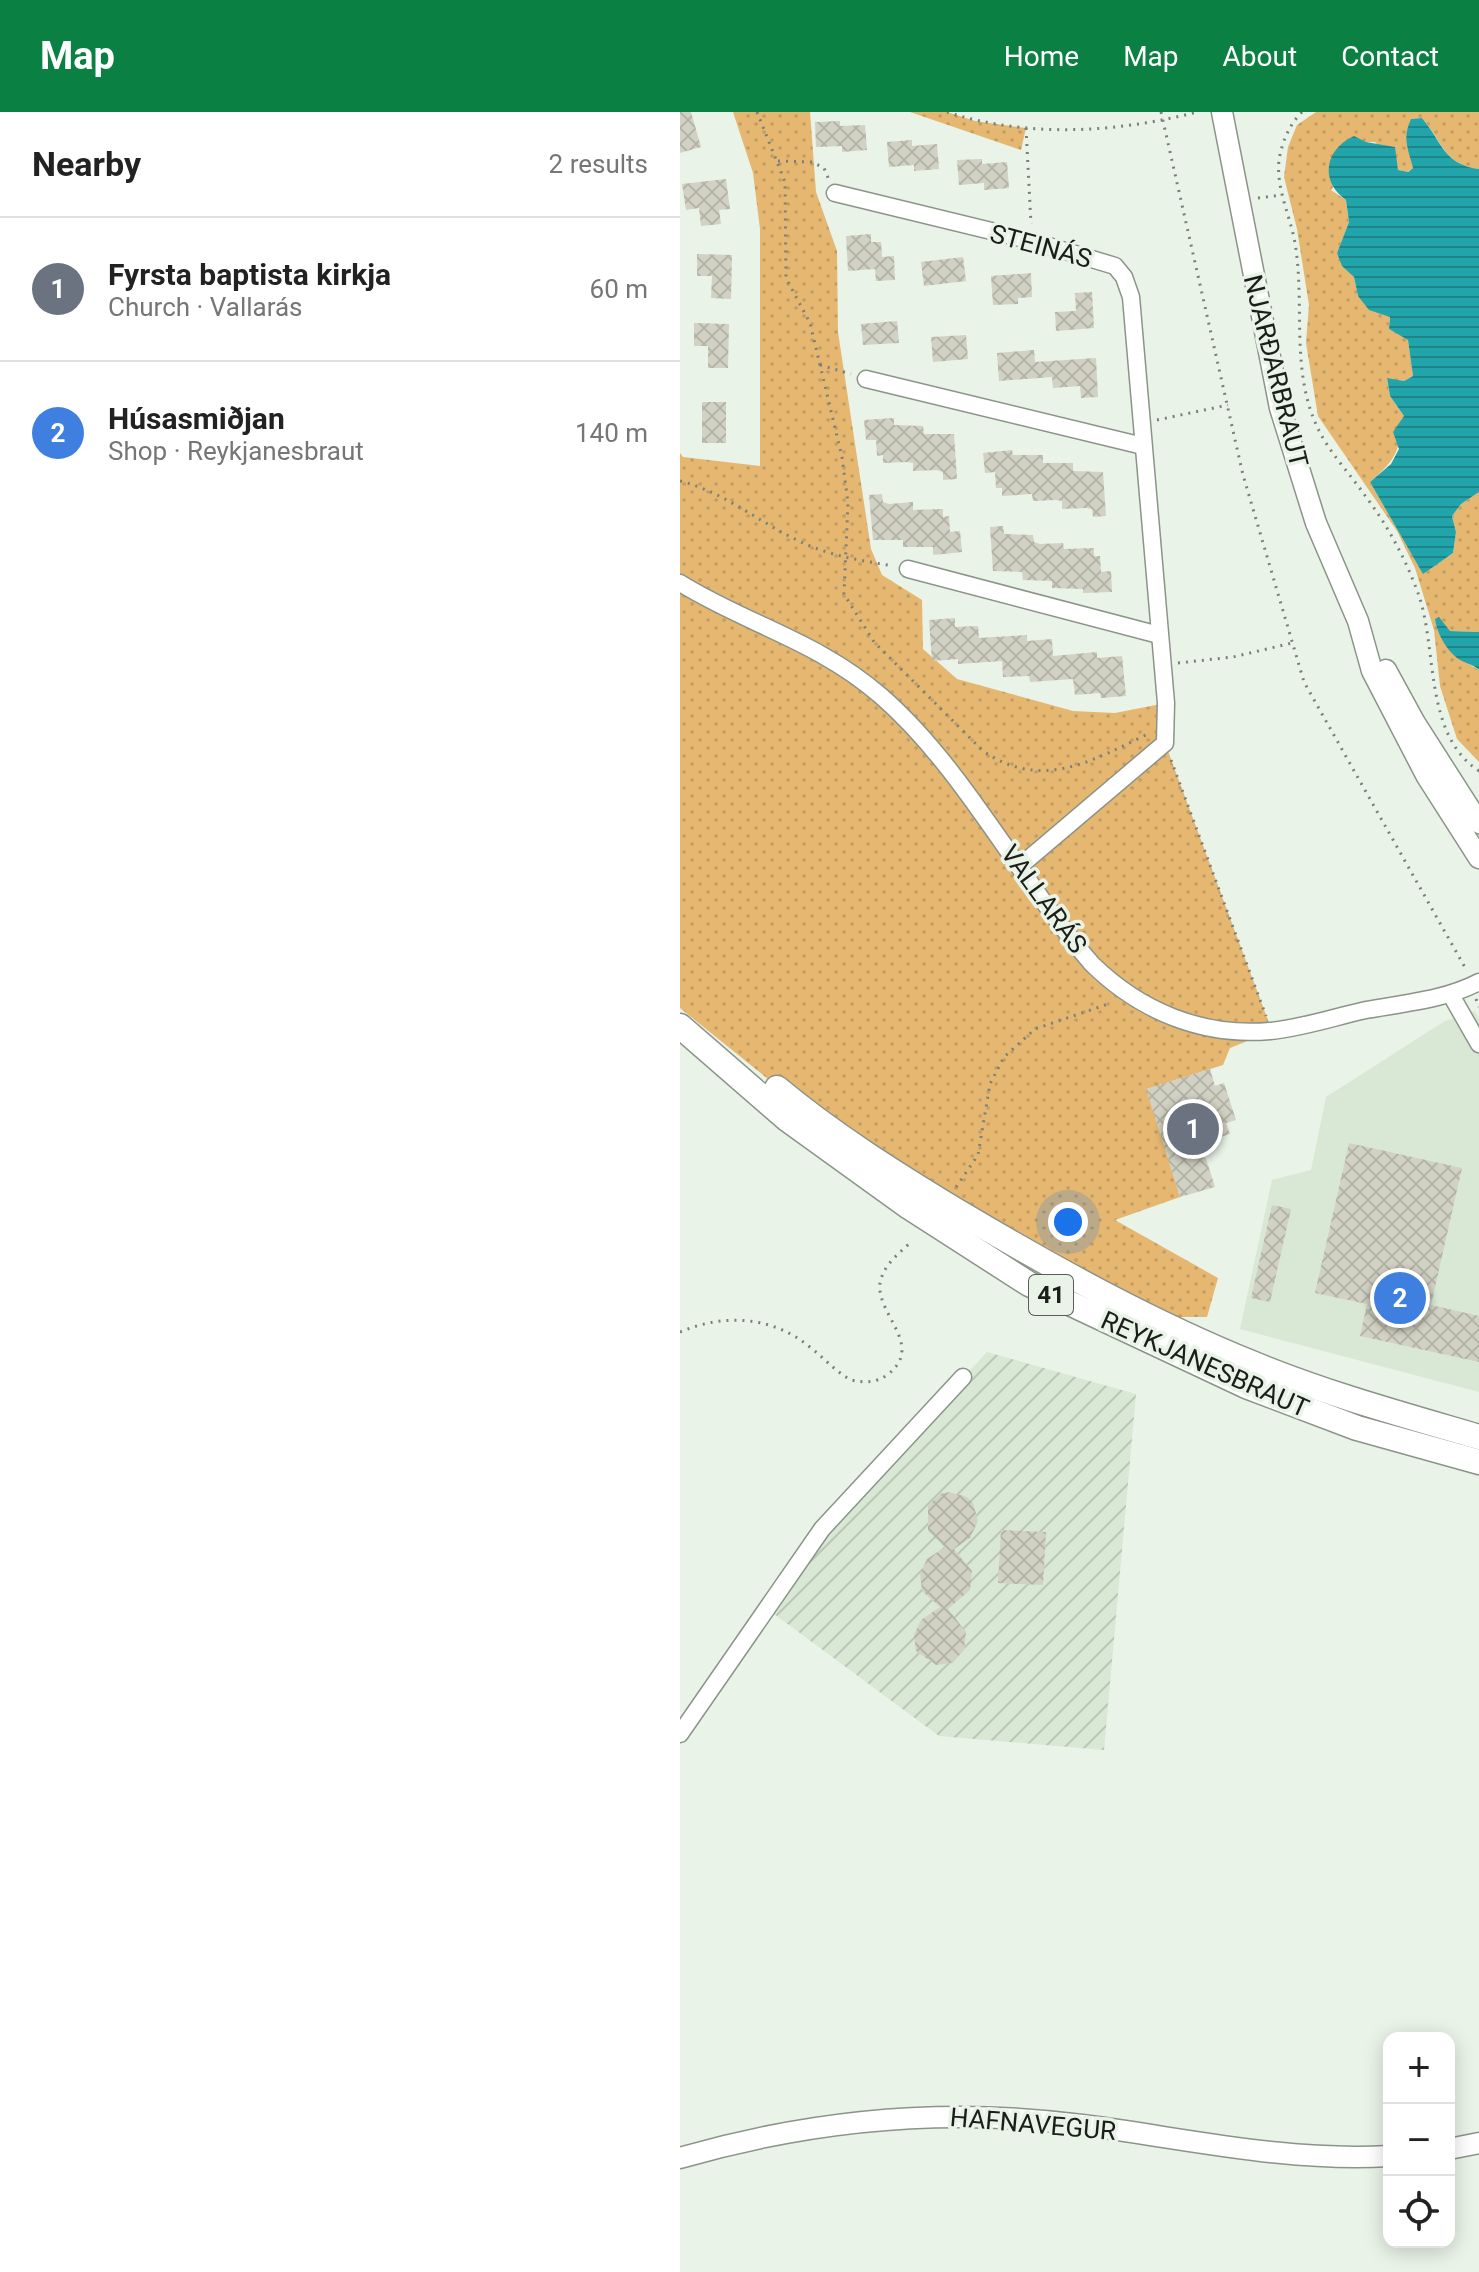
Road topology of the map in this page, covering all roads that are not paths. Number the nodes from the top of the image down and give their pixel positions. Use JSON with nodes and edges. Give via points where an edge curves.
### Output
{"nodes":[{"id":1,"x":1222,"y":112,"type":"edge"},
{"id":2,"x":835,"y":193,"type":"road end"},
{"id":3,"x":866,"y":379,"type":"road end"},
{"id":4,"x":1143,"y":446,"type":"junction"},
{"id":5,"x":908,"y":569,"type":"road end"},
{"id":6,"x":680,"y":583,"type":"edge"},
{"id":7,"x":1358,"y":621,"type":"junction"},
{"id":8,"x":1159,"y":635,"type":"junction"},
{"id":9,"x":1479,"y":823,"type":"edge"},
{"id":10,"x":1479,"y":858,"type":"edge"},
{"id":11,"x":1020,"y":866,"type":"junction"},
{"id":12,"x":1475,"y":985,"type":"edge"},
{"id":13,"x":1451,"y":995,"type":"junction"},
{"id":14,"x":680,"y":1010,"type":"edge"},
{"id":15,"x":680,"y":1026,"type":"edge"},
{"id":16,"x":1479,"y":1044,"type":"edge"},
{"id":17,"x":963,"y":1377,"type":"dead end"},
{"id":18,"x":1479,"y":1437,"type":"edge"},
{"id":19,"x":1479,"y":1462,"type":"edge"},
{"id":20,"x":680,"y":1734,"type":"edge"},
{"id":21,"x":1479,"y":2143,"type":"edge"},
{"id":22,"x":1455,"y":2148,"type":"edge"},
{"id":23,"x":1383,"y":2156,"type":"edge"},
{"id":24,"x":680,"y":2158,"type":"edge"}],
"edges":[{"from":1,"to":7,"type":"main road","name":"NJARÐARBRAUT","via":[[1280,408],[1316,523]]},
{"from":2,"to":4,"type":"street","name":"STEINÁS","via":[[1115,266],[1131,297]]},
{"from":3,"to":4,"type":"street"},
{"from":4,"to":8,"type":"street","name":"STEINÁS"},
{"from":5,"to":8,"type":"street"},
{"from":6,"to":11,"type":"street","name":"VALLARÁS","via":[[805,642],[882,697],[917,733]]},
{"from":7,"to":9,"type":"main road","name":"NJARÐARBRAUT"},
{"from":7,"to":10,"type":"main road","name":"NJARÐARBRAUT","via":[[1372,671],[1397,721]]},
{"from":8,"to":11,"type":"street","name":"STEINÁS","via":[[1165,743]]},
{"from":11,"to":13,"type":"street","name":"VALLARÁS","via":[[1083,953],[1129,996],[1193,1025],[1272,1031]]},
{"from":12,"to":13,"type":"street","name":"VALLARÁS"},
{"from":13,"to":16,"type":"street"},
{"from":14,"to":18,"type":"highway","name":"REYKJANESBRAUT","number":"41","via":[[797,1106],[1043,1262],[1255,1365]]},
{"from":15,"to":19,"type":"highway","name":"REYKJANESBRAUT","number":"41","via":[[787,1119],[1029,1284],[1246,1386],[1357,1428]]},
{"from":17,"to":20,"type":"street","via":[[822,1529]]},
{"from":21,"to":22,"type":"main road"},
{"from":23,"to":24,"type":"main road","name":"HAFNAVEGUR","via":[[1289,2155],[1081,2125],[950,2116],[791,2130]]}]}
